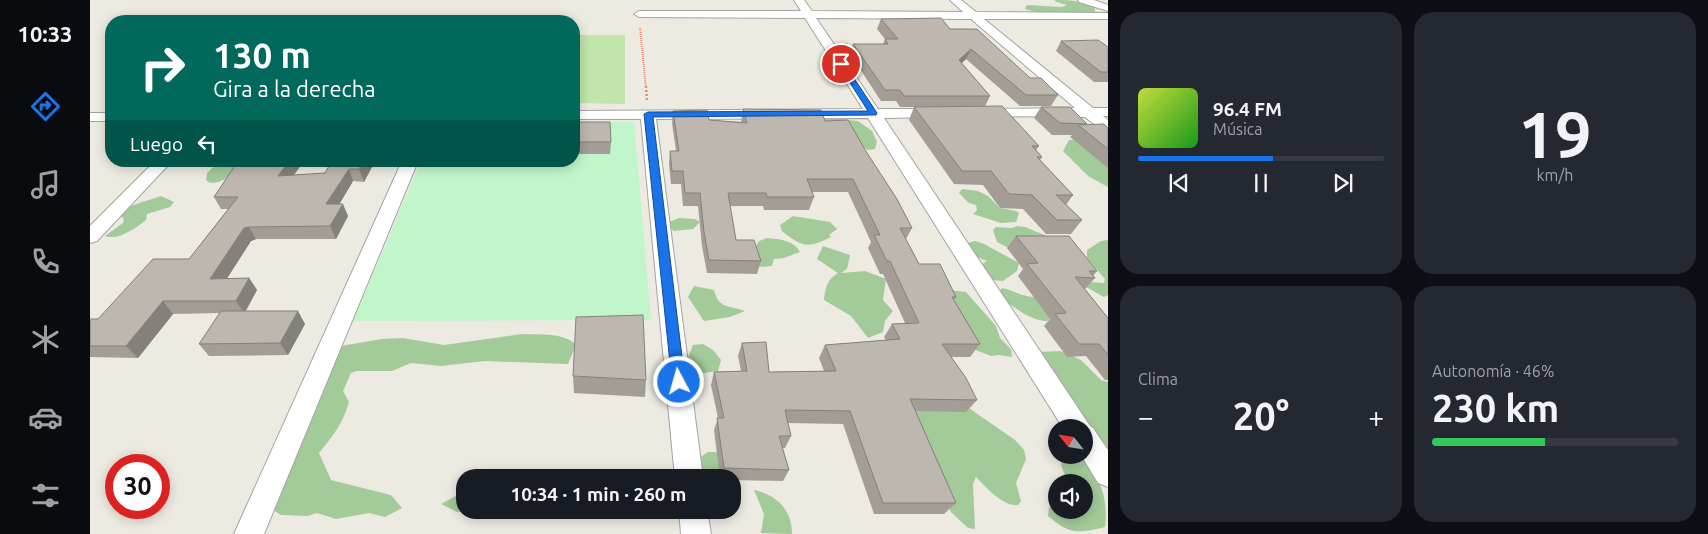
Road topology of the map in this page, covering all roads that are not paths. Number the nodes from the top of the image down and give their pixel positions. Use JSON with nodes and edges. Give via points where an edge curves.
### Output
{"nodes":[{"id":1,"x":799,"y":0,"type":"edge"},
{"id":2,"x":955,"y":0,"type":"edge"},
{"id":3,"x":1083,"y":0,"type":"edge"},
{"id":4,"x":1108,"y":8,"type":"edge"},
{"id":5,"x":639,"y":14,"type":"road end"},
{"id":6,"x":810,"y":15,"type":"junction"},
{"id":7,"x":974,"y":16,"type":"junction"},
{"id":8,"x":1108,"y":16,"type":"edge"},
{"id":9,"x":1089,"y":112,"type":"junction"},
{"id":10,"x":1108,"y":112,"type":"edge"},
{"id":11,"x":873,"y":113,"type":"junction"},
{"id":12,"x":952,"y":113,"type":"edge"},
{"id":13,"x":971,"y":113,"type":"edge"},
{"id":14,"x":648,"y":114,"type":"junction"},
{"id":15,"x":580,"y":115,"type":"edge"},
{"id":16,"x":90,"y":117,"type":"edge"},
{"id":17,"x":105,"y":117,"type":"edge"},
{"id":18,"x":1108,"y":128,"type":"edge"},
{"id":19,"x":158,"y":167,"type":"edge"},
{"id":20,"x":407,"y":167,"type":"edge"},
{"id":21,"x":90,"y":237,"type":"edge"},
{"id":22,"x":1072,"y":419,"type":"edge"},
{"id":23,"x":1093,"y":450,"type":"edge"},
{"id":24,"x":688,"y":469,"type":"edge"},
{"id":25,"x":1108,"y":474,"type":"edge"},
{"id":26,"x":694,"y":519,"type":"edge"},
{"id":27,"x":250,"y":534,"type":"edge"},
{"id":28,"x":696,"y":534,"type":"edge"}],
"edges":[{"from":1,"to":6,"type":"street"},
{"from":2,"to":7,"type":"street"},
{"from":3,"to":4,"type":"street"},
{"from":5,"to":6,"type":"street"},
{"from":6,"to":7,"type":"street"},
{"from":6,"to":11,"type":"street"},
{"from":7,"to":8,"type":"street"},
{"from":7,"to":9,"type":"street"},
{"from":9,"to":10,"type":"street"},
{"from":9,"to":13,"type":"street"},
{"from":9,"to":18,"type":"street"},
{"from":11,"to":12,"type":"street"},
{"from":11,"to":14,"type":"street"},
{"from":11,"to":22,"type":"street"},
{"from":14,"to":15,"type":"street"},
{"from":14,"to":24,"type":"street"},
{"from":16,"to":17,"type":"street"},
{"from":19,"to":21,"type":"street"},
{"from":20,"to":27,"type":"street"},
{"from":23,"to":25,"type":"street"},
{"from":26,"to":28,"type":"street"}]}
